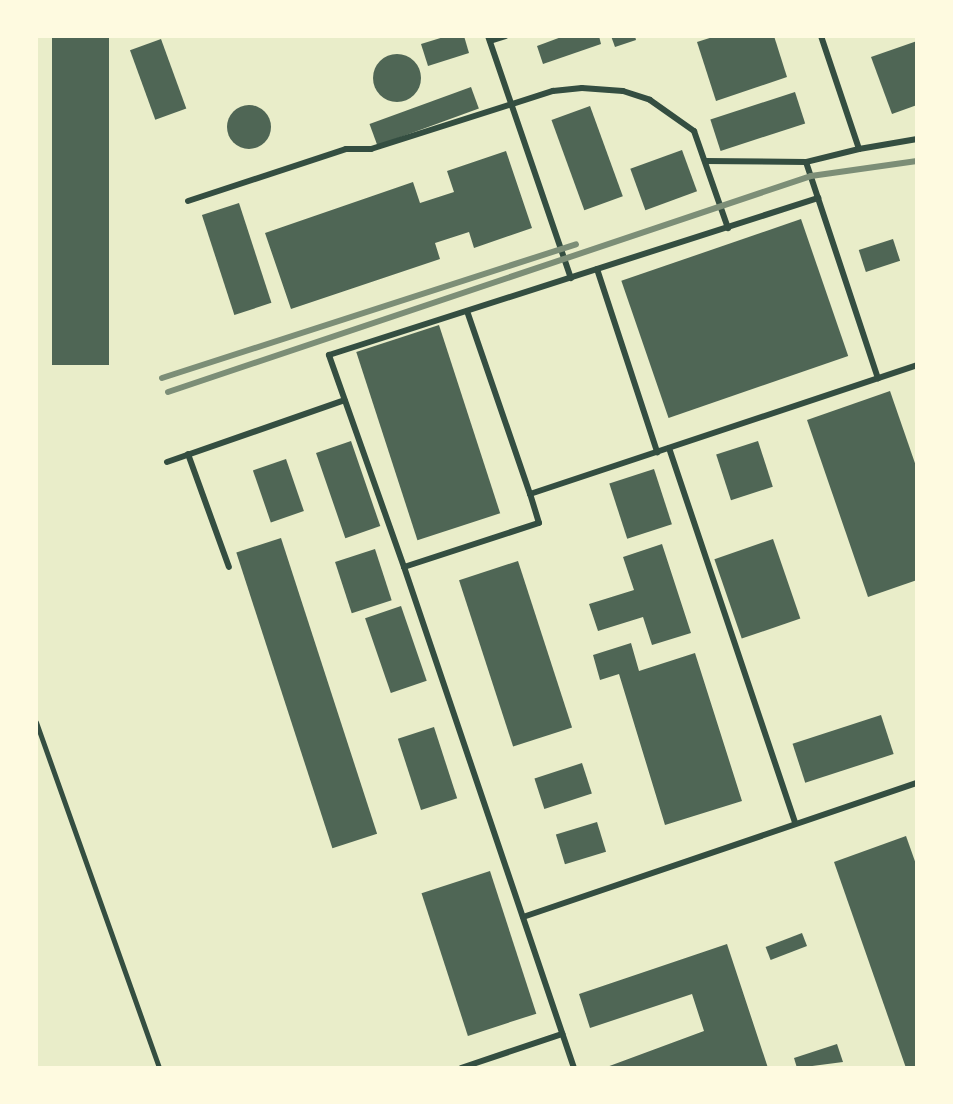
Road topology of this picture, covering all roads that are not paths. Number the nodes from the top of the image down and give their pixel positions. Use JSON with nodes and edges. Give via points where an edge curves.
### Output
{"nodes":[{"id":1,"x":505,"y":36,"type":"edge"},
{"id":2,"x":821,"y":36,"type":"edge"},
{"id":3,"x":489,"y":38,"type":"edge"},
{"id":4,"x":512,"y":104,"type":"junction"},
{"id":5,"x":917,"y":139,"type":"edge"},
{"id":6,"x":859,"y":149,"type":"junction"},
{"id":7,"x":705,"y":161,"type":"junction"},
{"id":8,"x":806,"y":162,"type":"junction"},
{"id":9,"x":818,"y":198,"type":"junction"},
{"id":10,"x":188,"y":201,"type":"dead end"},
{"id":11,"x":728,"y":228,"type":"junction"},
{"id":12,"x":597,"y":269,"type":"junction"},
{"id":13,"x":571,"y":278,"type":"junction"},
{"id":14,"x":467,"y":311,"type":"junction"},
{"id":15,"x":917,"y":365,"type":"edge"},
{"id":16,"x":878,"y":378,"type":"junction"},
{"id":17,"x":345,"y":400,"type":"junction"},
{"id":18,"x":669,"y":448,"type":"junction"},
{"id":19,"x":657,"y":452,"type":"junction"},
{"id":20,"x":188,"y":454,"type":"junction"},
{"id":21,"x":167,"y":462,"type":"dead end"},
{"id":22,"x":530,"y":494,"type":"junction"},
{"id":23,"x":229,"y":567,"type":"dead end"},
{"id":24,"x":404,"y":567,"type":"junction"},
{"id":25,"x":917,"y":783,"type":"edge"},
{"id":26,"x":795,"y":823,"type":"junction"},
{"id":27,"x":523,"y":917,"type":"junction"},
{"id":28,"x":562,"y":1034,"type":"junction"},
{"id":29,"x":461,"y":1068,"type":"edge"},
{"id":30,"x":574,"y":1068,"type":"edge"}],
"edges":[{"from":1,"to":3,"type":"lane"},
{"from":2,"to":6,"type":"lane"},
{"from":3,"to":4,"type":"lane"},
{"from":4,"to":7,"type":"lane","via":[[553,91],[623,91],[679,118],[694,131]]},
{"from":4,"to":10,"type":"lane","via":[[371,149],[346,149]]},
{"from":4,"to":13,"type":"lane"},
{"from":5,"to":6,"type":"lane"},
{"from":6,"to":8,"type":"lane"},
{"from":7,"to":8,"type":"lane"},
{"from":7,"to":11,"type":"lane"},
{"from":8,"to":9,"type":"lane"},
{"from":9,"to":11,"type":"lane"},
{"from":9,"to":16,"type":"lane"},
{"from":11,"to":12,"type":"lane"},
{"from":12,"to":13,"type":"lane"},
{"from":12,"to":19,"type":"lane"},
{"from":13,"to":14,"type":"lane"},
{"from":14,"to":17,"type":"lane","via":[[329,355]]},
{"from":14,"to":22,"type":"lane"},
{"from":15,"to":16,"type":"lane"},
{"from":16,"to":18,"type":"lane"},
{"from":17,"to":20,"type":"lane"},
{"from":17,"to":24,"type":"lane"},
{"from":18,"to":19,"type":"lane"},
{"from":18,"to":26,"type":"lane"},
{"from":19,"to":22,"type":"lane"},
{"from":20,"to":21,"type":"lane"},
{"from":20,"to":23,"type":"lane"},
{"from":22,"to":24,"type":"lane","via":[[539,523]]},
{"from":24,"to":27,"type":"lane"},
{"from":25,"to":26,"type":"lane"},
{"from":26,"to":27,"type":"lane"},
{"from":27,"to":28,"type":"lane"},
{"from":28,"to":29,"type":"lane"},
{"from":28,"to":30,"type":"lane"}]}
